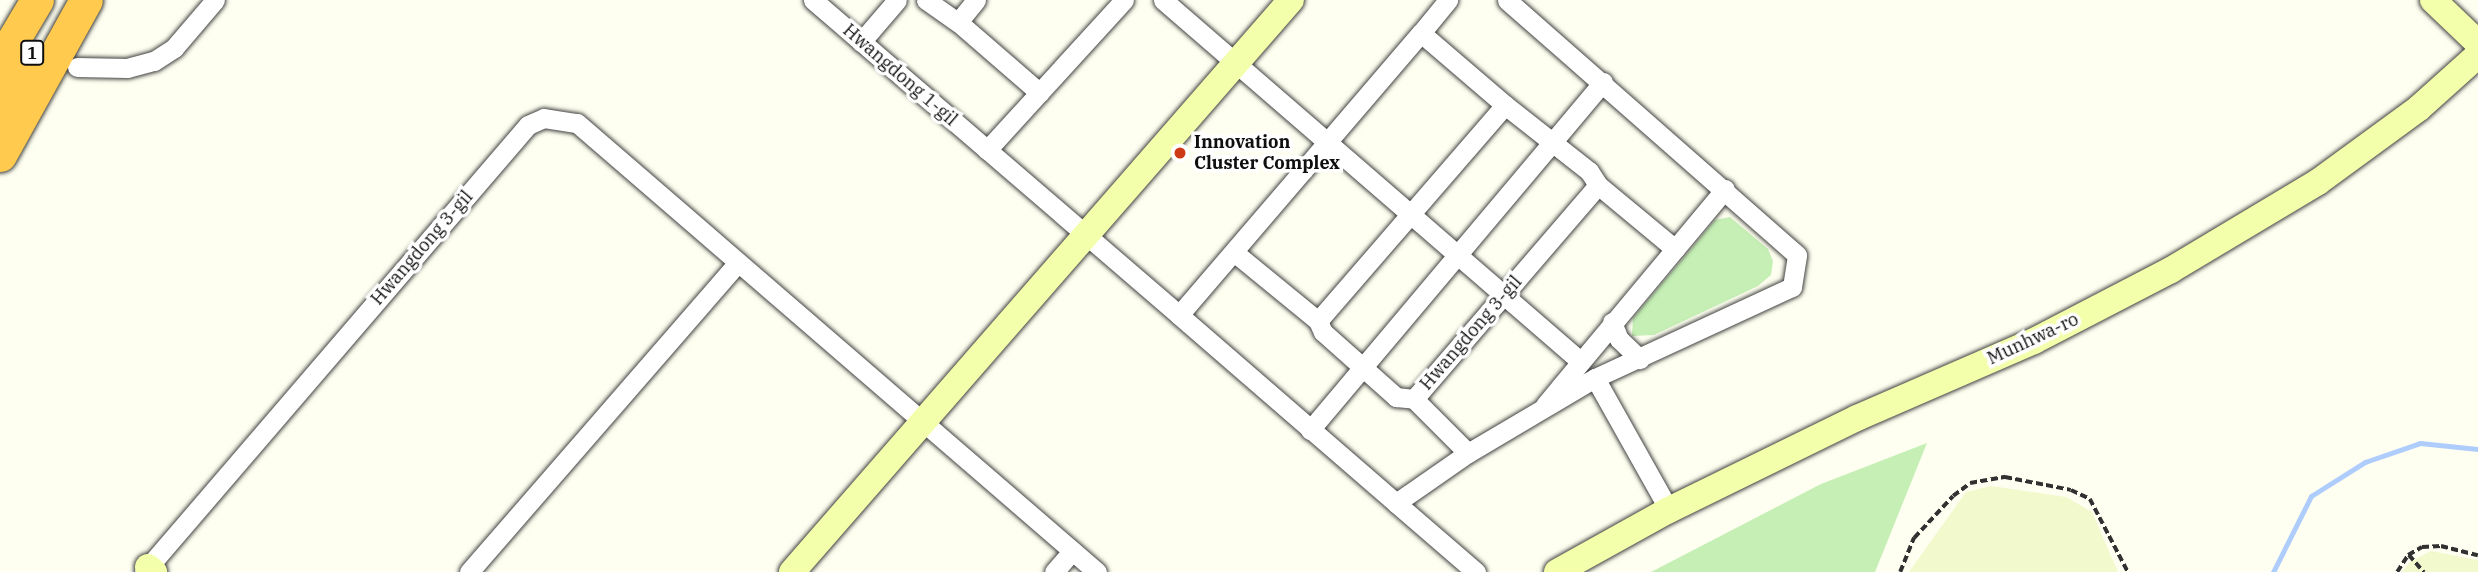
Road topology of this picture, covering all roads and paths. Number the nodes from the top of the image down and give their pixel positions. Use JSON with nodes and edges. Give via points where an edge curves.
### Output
{"nodes":[{"id":1,"x":18,"y":0,"type":"edge"},
{"id":2,"x":37,"y":0,"type":"edge"},
{"id":3,"x":64,"y":0,"type":"edge"},
{"id":4,"x":86,"y":0,"type":"edge"},
{"id":5,"x":215,"y":0,"type":"edge"},
{"id":6,"x":813,"y":0,"type":"edge"},
{"id":7,"x":897,"y":0,"type":"edge"},
{"id":8,"x":926,"y":0,"type":"edge"},
{"id":9,"x":976,"y":0,"type":"edge"},
{"id":10,"x":1124,"y":0,"type":"edge"},
{"id":11,"x":1163,"y":0,"type":"edge"},
{"id":12,"x":1291,"y":0,"type":"edge"},
{"id":13,"x":1448,"y":0,"type":"edge"},
{"id":14,"x":1507,"y":0,"type":"edge"},
{"id":15,"x":2433,"y":0,"type":"edge"},
{"id":16,"x":958,"y":22,"type":"junction"},
{"id":17,"x":0,"y":28,"type":"edge"},
{"id":18,"x":1421,"y":33,"type":"junction"},
{"id":19,"x":861,"y":42,"type":"junction"},
{"id":20,"x":2478,"y":43,"type":"edge"},
{"id":21,"x":2478,"y":55,"type":"edge"},
{"id":22,"x":0,"y":62,"type":"edge"},
{"id":23,"x":1236,"y":64,"type":"junction"},
{"id":24,"x":77,"y":68,"type":"dead end"},
{"id":25,"x":1604,"y":82,"type":"junction"},
{"id":26,"x":1040,"y":93,"type":"junction"},
{"id":27,"x":1505,"y":105,"type":"junction"},
{"id":28,"x":0,"y":106,"type":"edge"},
{"id":29,"x":1555,"y":142,"type":"junction"},
{"id":30,"x":1328,"y":143,"type":"junction"},
{"id":31,"x":987,"y":150,"type":"junction"},
{"id":32,"x":0,"y":155,"type":"edge"},
{"id":33,"x":1598,"y":185,"type":"junction"},
{"id":34,"x":1726,"y":189,"type":"junction"},
{"id":35,"x":1411,"y":215,"type":"junction"},
{"id":36,"x":1085,"y":238,"type":"junction"},
{"id":37,"x":1675,"y":249,"type":"junction"},
{"id":38,"x":1235,"y":253,"type":"junction"},
{"id":39,"x":1459,"y":257,"type":"junction"},
{"id":40,"x":737,"y":264,"type":"junction"},
{"id":41,"x":1505,"y":294,"type":"junction"},
{"id":42,"x":1179,"y":315,"type":"junction"},
{"id":43,"x":1318,"y":321,"type":"junction"},
{"id":44,"x":1612,"y":322,"type":"junction"},
{"id":45,"x":1640,"y":359,"type":"junction"},
{"id":46,"x":1580,"y":361,"type":"junction"},
{"id":47,"x":1363,"y":368,"type":"junction"},
{"id":48,"x":1595,"y":378,"type":"junction"},
{"id":49,"x":1413,"y":400,"type":"junction"},
{"id":50,"x":1545,"y":405,"type":"junction"},
{"id":51,"x":922,"y":421,"type":"junction"},
{"id":52,"x":1310,"y":430,"type":"junction"},
{"id":53,"x":1468,"y":453,"type":"junction"},
{"id":54,"x":1396,"y":503,"type":"junction"},
{"id":55,"x":1669,"y":510,"type":"junction"},
{"id":56,"x":1072,"y":551,"type":"junction"},
{"id":57,"x":2408,"y":555,"type":"junction"},
{"id":58,"x":2478,"y":555,"type":"edge"},
{"id":59,"x":149,"y":570,"type":"edge"},
{"id":60,"x":470,"y":572,"type":"edge"},
{"id":61,"x":792,"y":572,"type":"edge"},
{"id":62,"x":1054,"y":572,"type":"edge"},
{"id":63,"x":1097,"y":572,"type":"edge"},
{"id":64,"x":1476,"y":572,"type":"edge"},
{"id":65,"x":1557,"y":572,"type":"edge"},
{"id":66,"x":1900,"y":572,"type":"edge"},
{"id":67,"x":2127,"y":572,"type":"edge"},
{"id":68,"x":2397,"y":572,"type":"edge"},
{"id":69,"x":2424,"y":572,"type":"edge"}],
"edges":[{"from":1,"to":17,"type":"highway"},
{"from":2,"to":22,"type":"highway","number":"1"},
{"from":3,"to":28,"type":"highway","number":"1"},
{"from":4,"to":32,"type":"highway"},
{"from":5,"to":24,"type":"street","via":[[174,48],[154,61],[127,68]]},
{"from":6,"to":19,"type":"street","name":"Hwangdong 1-gil"},
{"from":7,"to":19,"type":"street"},
{"from":8,"to":16,"type":"street"},
{"from":9,"to":16,"type":"street"},
{"from":10,"to":26,"type":"street"},
{"from":11,"to":23,"type":"street"},
{"from":12,"to":23,"type":"street"},
{"from":13,"to":18,"type":"street"},
{"from":14,"to":25,"type":"street"},
{"from":15,"to":20,"type":"street"},
{"from":16,"to":26,"type":"street"},
{"from":18,"to":27,"type":"street"},
{"from":18,"to":30,"type":"street"},
{"from":19,"to":31,"type":"street","name":"Hwangdong 1-gil"},
{"from":21,"to":55,"type":"street","name":"Munhwa-ro","via":[[2420,108],[2318,182],[2171,270],[2034,341],[1857,418]]},
{"from":23,"to":30,"type":"street"},
{"from":23,"to":36,"type":"street"},
{"from":25,"to":29,"type":"street"},
{"from":25,"to":34,"type":"street"},
{"from":26,"to":31,"type":"street"},
{"from":27,"to":29,"type":"street"},
{"from":27,"to":35,"type":"street"},
{"from":29,"to":33,"type":"street","via":[[1589,171]]},
{"from":29,"to":39,"type":"street"},
{"from":30,"to":35,"type":"street"},
{"from":30,"to":38,"type":"street"},
{"from":31,"to":36,"type":"street","name":"Hwangdong 1-gil"},
{"from":33,"to":37,"type":"street"},
{"from":33,"to":41,"type":"street","name":"Hwangdong 3-gil"},
{"from":34,"to":37,"type":"street"},
{"from":34,"to":45,"type":"street","via":[[1797,255],[1792,287]]},
{"from":35,"to":39,"type":"street"},
{"from":35,"to":43,"type":"street"},
{"from":36,"to":42,"type":"street"},
{"from":36,"to":51,"type":"street"},
{"from":37,"to":44,"type":"street"},
{"from":38,"to":42,"type":"street"},
{"from":38,"to":43,"type":"street"},
{"from":39,"to":41,"type":"street"},
{"from":39,"to":47,"type":"street"},
{"from":40,"to":51,"type":"street","name":"Hwangdong 3-gil"},
{"from":40,"to":59,"type":"street","name":"Hwangdong 3-gil","via":[[577,123],[544,118],[528,125]]},
{"from":40,"to":60,"type":"street"},
{"from":41,"to":46,"type":"street"},
{"from":41,"to":49,"type":"street","name":"Hwangdong 3-gil"},
{"from":42,"to":52,"type":"street"},
{"from":43,"to":47,"type":"street","via":[[1323,332]]},
{"from":44,"to":45,"type":"street","via":[[1619,339]]},
{"from":44,"to":46,"type":"street"},
{"from":45,"to":48,"type":"street"},
{"from":46,"to":50,"type":"street"},
{"from":47,"to":49,"type":"street","via":[[1396,397]]},
{"from":47,"to":52,"type":"street"},
{"from":48,"to":50,"type":"street"},
{"from":48,"to":55,"type":"street"},
{"from":49,"to":53,"type":"street","name":"Hwangdong 3-gil"},
{"from":50,"to":53,"type":"street"},
{"from":51,"to":56,"type":"street","name":"Hwangdong 3-gil"},
{"from":51,"to":61,"type":"street"},
{"from":52,"to":54,"type":"street"},
{"from":53,"to":54,"type":"street"},
{"from":54,"to":64,"type":"street"},
{"from":55,"to":65,"type":"street","name":"Munhwa-ro"},
{"from":56,"to":62,"type":"street"},
{"from":56,"to":63,"type":"street","name":"Hwangdong 3-gil"},
{"from":57,"to":58,"type":"path","via":[[2430,546]]},
{"from":57,"to":68,"type":"path"},
{"from":57,"to":69,"type":"path"},
{"from":66,"to":67,"type":"path","via":[[1913,538],[1953,496],[1970,483],[2005,477],[2071,490],[2091,499]]}]}
